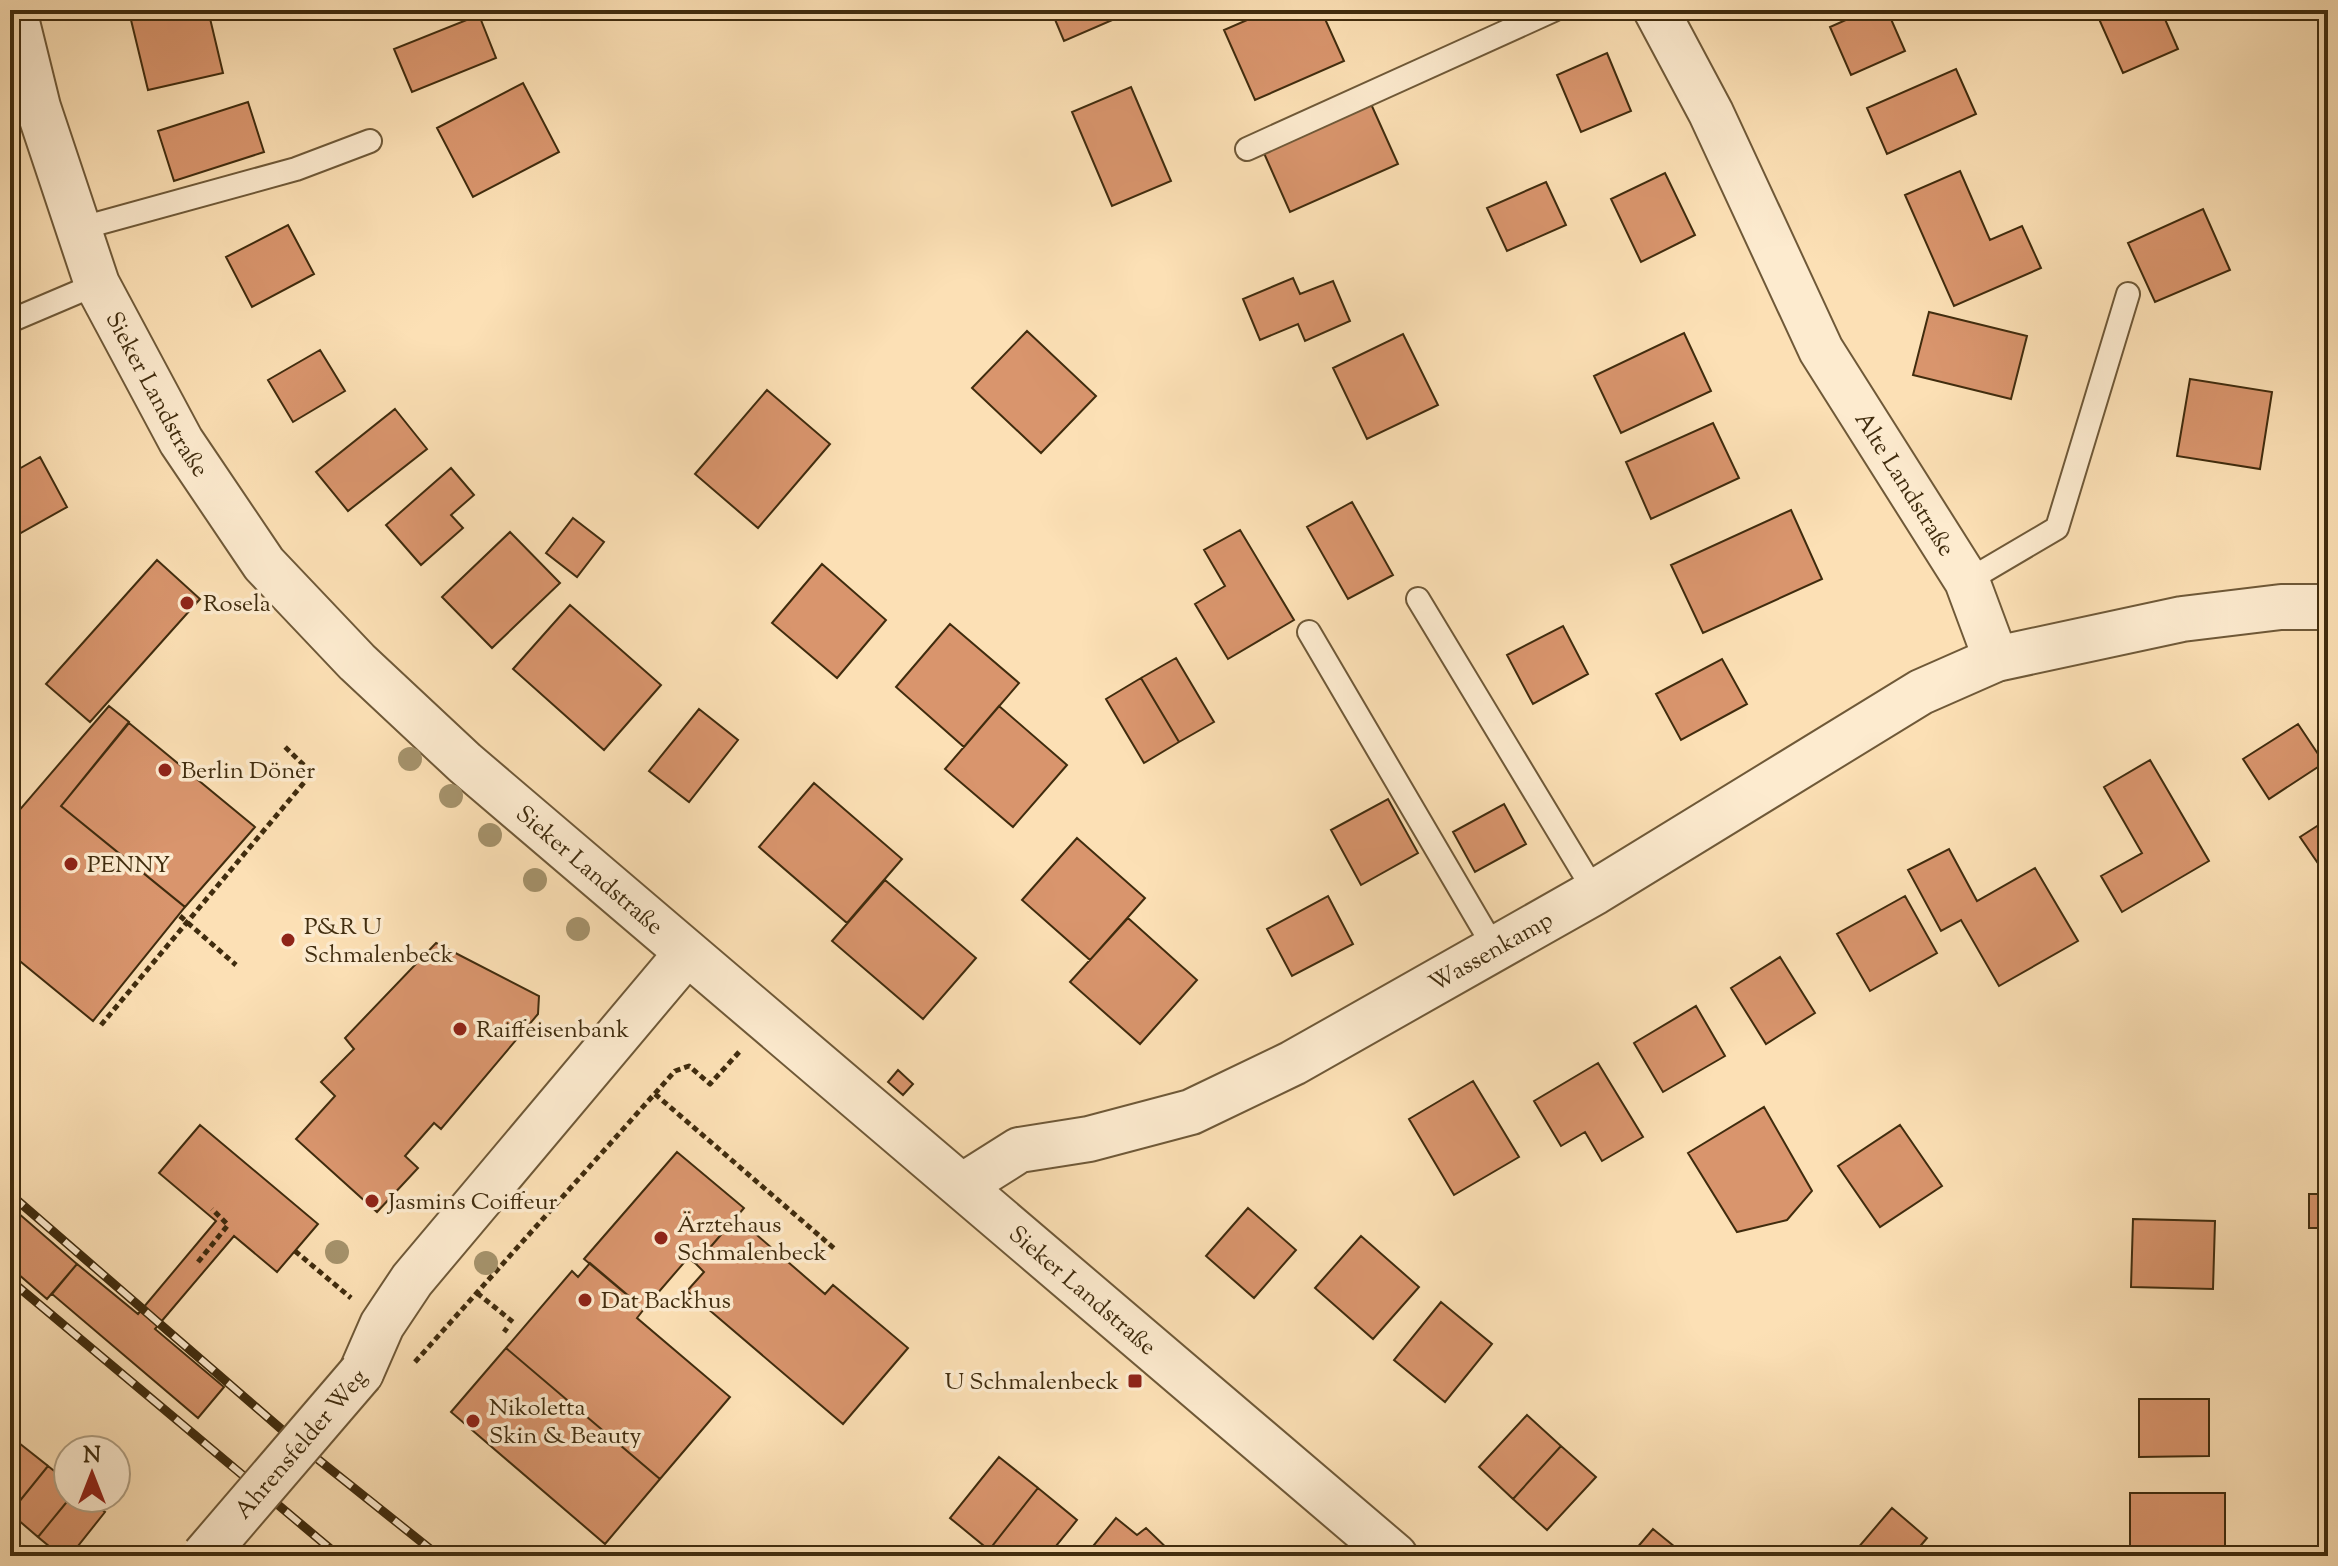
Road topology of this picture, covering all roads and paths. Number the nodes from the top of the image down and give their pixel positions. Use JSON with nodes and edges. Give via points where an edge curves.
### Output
{"nodes":[{"id":1,"x":14,"y":10,"type":"edge"},
{"id":2,"x":1554,"y":10,"type":"edge"},
{"id":3,"x":1656,"y":10,"type":"edge"},
{"id":4,"x":370,"y":141,"type":"dead end"},
{"id":5,"x":1247,"y":149,"type":"dead end"},
{"id":6,"x":78,"y":229,"type":"junction"},
{"id":7,"x":97,"y":284,"type":"junction"},
{"id":8,"x":2128,"y":294,"type":"dead end"},
{"id":9,"x":10,"y":321,"type":"edge"},
{"id":10,"x":1967,"y":581,"type":"junction"},
{"id":11,"x":1418,"y":599,"type":"dead end"},
{"id":12,"x":2328,"y":607,"type":"edge"},
{"id":13,"x":1309,"y":632,"type":"dead end"},
{"id":14,"x":1996,"y":659,"type":"junction"},
{"id":15,"x":283,"y":745,"type":"dead end"},
{"id":16,"x":1595,"y":892,"type":"junction"},
{"id":17,"x":180,"y":916,"type":"dead end"},
{"id":18,"x":187,"y":923,"type":"junction"},
{"id":19,"x":1495,"y":949,"type":"junction"},
{"id":20,"x":687,"y":953,"type":"junction"},
{"id":21,"x":236,"y":965,"type":"dead end"},
{"id":22,"x":101,"y":1025,"type":"dead end"},
{"id":23,"x":741,"y":1049,"type":"dead end"},
{"id":24,"x":655,"y":1094,"type":"junction"},
{"id":25,"x":962,"y":1186,"type":"junction"},
{"id":26,"x":212,"y":1209,"type":"dead end"},
{"id":27,"x":836,"y":1250,"type":"dead end"},
{"id":28,"x":295,"y":1251,"type":"dead end"},
{"id":29,"x":198,"y":1262,"type":"dead end"},
{"id":30,"x":477,"y":1293,"type":"junction"},
{"id":31,"x":513,"y":1322,"type":"dead end"},
{"id":32,"x":382,"y":1325,"type":"junction"},
{"id":33,"x":406,"y":1372,"type":"dead end"},
{"id":34,"x":204,"y":1556,"type":"edge"},
{"id":35,"x":1395,"y":1556,"type":"edge"}],
"edges":[{"from":1,"to":6,"type":"street","name":"Sieker Landstraße","via":[[38,107]]},
{"from":2,"to":5,"type":"lane"},
{"from":3,"to":10,"type":"street","name":"Alte Landstraße","via":[[1711,113],[1821,350]]},
{"from":4,"to":6,"type":"lane","via":[[296,169]]},
{"from":6,"to":7,"type":"street","name":"Sieker Landstraße"},
{"from":7,"to":9,"type":"lane"},
{"from":7,"to":20,"type":"street","name":"Sieker Landstraße","via":[[181,441],[264,564],[357,662],[465,763]]},
{"from":8,"to":10,"type":"lane","via":[[2057,528]]},
{"from":10,"to":14,"type":"street","name":"Alte Landstraße"},
{"from":11,"to":16,"type":"lane"},
{"from":12,"to":14,"type":"street","via":[[2182,619]]},
{"from":13,"to":19,"type":"lane"},
{"from":14,"to":16,"type":"street","name":"Wassenkamp","via":[[1921,692]]},
{"from":15,"to":18,"type":"path","via":[[312,773]]},
{"from":16,"to":19,"type":"street","name":"Wassenkamp"},
{"from":17,"to":18,"type":"path"},
{"from":18,"to":21,"type":"path"},
{"from":18,"to":22,"type":"path"},
{"from":19,"to":25,"type":"street","name":"Wassenkamp","via":[[1293,1063],[1191,1112],[1089,1139],[1019,1150]]},
{"from":20,"to":25,"type":"street","name":"Sieker Landstraße"},
{"from":20,"to":32,"type":"street","name":"Ahrensfelder Weg","via":[[412,1280]]},
{"from":23,"to":24,"type":"path","via":[[710,1084],[689,1066],[675,1071]]},
{"from":24,"to":27,"type":"path"},
{"from":24,"to":30,"type":"path"},
{"from":25,"to":35,"type":"street","name":"Sieker Landstraße"},
{"from":26,"to":29,"type":"path","via":[[228,1225]]},
{"from":28,"to":32,"type":"path"},
{"from":30,"to":31,"type":"path"},
{"from":30,"to":33,"type":"path"},
{"from":32,"to":34,"type":"street","name":"Ahrensfelder Weg","bridge":true,"via":[[361,1373]]}]}
